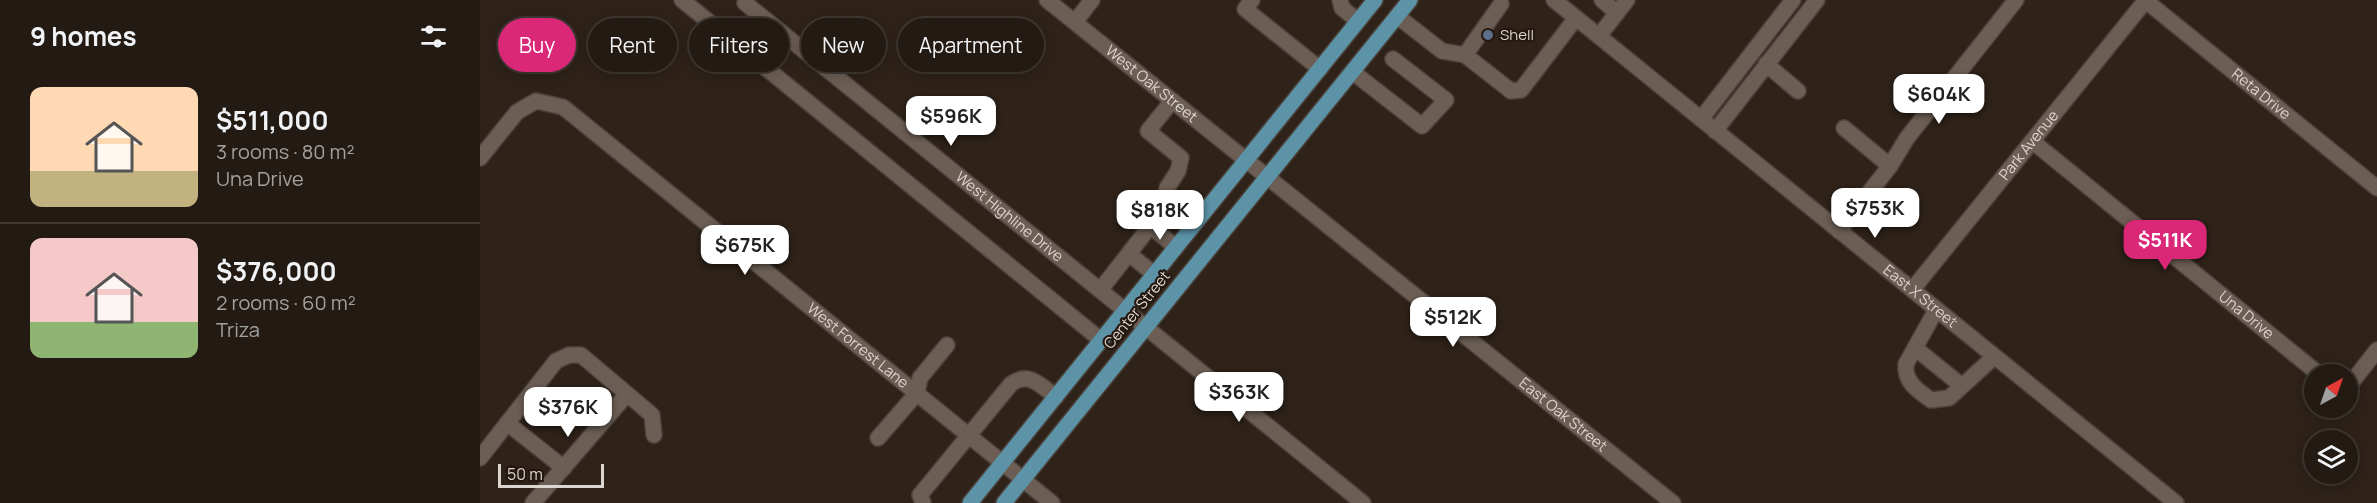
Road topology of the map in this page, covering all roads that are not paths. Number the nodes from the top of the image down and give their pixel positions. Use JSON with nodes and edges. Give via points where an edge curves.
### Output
{"nodes":[{"id":1,"x":682,"y":0,"type":"edge"},
{"id":2,"x":1047,"y":0,"type":"edge"},
{"id":3,"x":1092,"y":0,"type":"edge"},
{"id":4,"x":1252,"y":0,"type":"edge"},
{"id":5,"x":1340,"y":0,"type":"edge"},
{"id":6,"x":1375,"y":0,"type":"edge"},
{"id":7,"x":1410,"y":0,"type":"edge"},
{"id":8,"x":1554,"y":0,"type":"edge"},
{"id":9,"x":1602,"y":0,"type":"edge"},
{"id":10,"x":1627,"y":0,"type":"edge"},
{"id":11,"x":1793,"y":0,"type":"edge"},
{"id":12,"x":1817,"y":0,"type":"edge"},
{"id":13,"x":2016,"y":0,"type":"edge"},
{"id":14,"x":2146,"y":0,"type":"edge"},
{"id":15,"x":1500,"y":1,"type":"edge"},
{"id":16,"x":745,"y":3,"type":"dead end"},
{"id":17,"x":1617,"y":13,"type":"junction"},
{"id":18,"x":1397,"y":16,"type":"junction"},
{"id":19,"x":1576,"y":18,"type":"junction"},
{"id":20,"x":1358,"y":21,"type":"junction"},
{"id":21,"x":1075,"y":22,"type":"junction"},
{"id":22,"x":1599,"y":36,"type":"junction"},
{"id":23,"x":1465,"y":55,"type":"junction"},
{"id":24,"x":1393,"y":59,"type":"dead end"},
{"id":25,"x":1766,"y":64,"type":"junction"},
{"id":26,"x":1320,"y":69,"type":"junction"},
{"id":27,"x":1354,"y":73,"type":"junction"},
{"id":28,"x":1798,"y":92,"type":"dead end"},
{"id":29,"x":1172,"y":100,"type":"junction"},
{"id":30,"x":1701,"y":119,"type":"junction"},
{"id":31,"x":1844,"y":128,"type":"dead end"},
{"id":32,"x":1715,"y":131,"type":"junction"},
{"id":33,"x":2032,"y":141,"type":"junction"},
{"id":34,"x":480,"y":158,"type":"edge"},
{"id":35,"x":1250,"y":164,"type":"junction"},
{"id":36,"x":1890,"y":166,"type":"junction"},
{"id":37,"x":1267,"y":177,"type":"junction"},
{"id":38,"x":2377,"y":188,"type":"edge"},
{"id":39,"x":1150,"y":227,"type":"junction"},
{"id":40,"x":1839,"y":231,"type":"junction"},
{"id":41,"x":1176,"y":247,"type":"junction"},
{"id":42,"x":1129,"y":255,"type":"junction"},
{"id":43,"x":1154,"y":274,"type":"junction"},
{"id":44,"x":1101,"y":289,"type":"junction"},
{"id":45,"x":1912,"y":291,"type":"junction"},
{"id":46,"x":1936,"y":310,"type":"junction"},
{"id":47,"x":1136,"y":318,"type":"junction"},
{"id":48,"x":1101,"y":340,"type":"junction"},
{"id":49,"x":947,"y":345,"type":"dead end"},
{"id":50,"x":1915,"y":348,"type":"junction"},
{"id":51,"x":2377,"y":350,"type":"edge"},
{"id":52,"x":1994,"y":357,"type":"junction"},
{"id":53,"x":2306,"y":364,"type":"edge"},
{"id":54,"x":2358,"y":374,"type":"edge"},
{"id":55,"x":1962,"y":386,"type":"junction"},
{"id":56,"x":916,"y":393,"type":"junction"},
{"id":57,"x":627,"y":394,"type":"junction"},
{"id":58,"x":1056,"y":397,"type":"junction"},
{"id":59,"x":507,"y":423,"type":"junction"},
{"id":60,"x":654,"y":435,"type":"dead end"},
{"id":61,"x":969,"y":435,"type":"junction"},
{"id":62,"x":878,"y":438,"type":"dead end"},
{"id":63,"x":480,"y":458,"type":"edge"},
{"id":64,"x":564,"y":468,"type":"junction"},
{"id":65,"x":1012,"y":471,"type":"junction"},
{"id":66,"x":533,"y":503,"type":"edge"},
{"id":67,"x":923,"y":503,"type":"edge"},
{"id":68,"x":970,"y":503,"type":"edge"},
{"id":69,"x":1004,"y":503,"type":"edge"},
{"id":70,"x":1052,"y":503,"type":"edge"},
{"id":71,"x":1363,"y":503,"type":"edge"},
{"id":72,"x":1673,"y":503,"type":"edge"},
{"id":73,"x":2176,"y":503,"type":"edge"}],
"edges":[{"from":1,"to":48,"type":"street"},
{"from":2,"to":21,"type":"street","name":"West Oak Street"},
{"from":3,"to":21,"type":"street"},
{"from":4,"to":26,"type":"street","via":[[1245,9]]},
{"from":5,"to":20,"type":"street","via":[[1341,8]]},
{"from":6,"to":20,"type":"main road","name":"Center Street"},
{"from":7,"to":18,"type":"main road","name":"Center Street"},
{"from":8,"to":19,"type":"street","name":"East X Street"},
{"from":9,"to":17,"type":"street"},
{"from":10,"to":17,"type":"street"},
{"from":11,"to":30,"type":"street"},
{"from":12,"to":25,"type":"street"},
{"from":13,"to":36,"type":"street","via":[[1907,138]]},
{"from":14,"to":33,"type":"street","name":"Park Avenue"},
{"from":14,"to":38,"type":"street","name":"Reta Drive"},
{"from":15,"to":23,"type":"street"},
{"from":16,"to":44,"type":"street","name":"West Highline Drive"},
{"from":17,"to":22,"type":"street"},
{"from":18,"to":23,"type":"street","via":[[1442,51]]},
{"from":18,"to":27,"type":"main road","name":"Center Street"},
{"from":19,"to":22,"type":"street","name":"East X Street"},
{"from":19,"to":23,"type":"street","via":[[1521,90],[1511,91]]},
{"from":20,"to":26,"type":"main road","name":"Center Street"},
{"from":21,"to":29,"type":"street","name":"West Oak Street"},
{"from":22,"to":30,"type":"street","name":"East X Street"},
{"from":24,"to":27,"type":"street","via":[[1446,100],[1422,126]]},
{"from":25,"to":28,"type":"street"},
{"from":25,"to":32,"type":"street"},
{"from":26,"to":35,"type":"main road","name":"Center Street"},
{"from":27,"to":37,"type":"main road","name":"Center Street"},
{"from":29,"to":35,"type":"street","name":"West Oak Street"},
{"from":29,"to":39,"type":"street","via":[[1148,131],[1181,158],[1167,188],[1163,210]]},
{"from":30,"to":32,"type":"street","name":"East X Street"},
{"from":31,"to":36,"type":"street"},
{"from":32,"to":40,"type":"street","name":"East X Street"},
{"from":33,"to":45,"type":"street","name":"Park Avenue"},
{"from":33,"to":53,"type":"street","name":"Una Drive"},
{"from":34,"to":56,"type":"street","name":"West Forrest Lane","via":[[517,112],[536,101],[563,107]]},
{"from":35,"to":37,"type":"street","name":"East Oak Street"},
{"from":35,"to":41,"type":"main road","name":"Center Street"},
{"from":36,"to":40,"type":"street"},
{"from":37,"to":47,"type":"main road","name":"Center Street"},
{"from":37,"to":72,"type":"street","name":"East Oak Street"},
{"from":39,"to":41,"type":"street"},
{"from":39,"to":42,"type":"street"},
{"from":40,"to":45,"type":"street","name":"East X Street"},
{"from":41,"to":43,"type":"main road","name":"Center Street"},
{"from":42,"to":43,"type":"street"},
{"from":42,"to":44,"type":"street"},
{"from":43,"to":47,"type":"main road","name":"Center Street"},
{"from":44,"to":47,"type":"street","name":"West Highline Drive"},
{"from":45,"to":46,"type":"street","name":"East X Street"},
{"from":46,"to":50,"type":"street"},
{"from":46,"to":52,"type":"street","name":"East X Street"},
{"from":47,"to":48,"type":"main road","name":"Center Street"},
{"from":47,"to":65,"type":"main road","name":"Center Street"},
{"from":47,"to":71,"type":"street","name":"West Highline Drive"},
{"from":48,"to":58,"type":"main road","name":"Center Street"},
{"from":49,"to":56,"type":"street","via":[[920,378]]},
{"from":50,"to":55,"type":"street"},
{"from":50,"to":55,"type":"street","via":[[1905,373],[1913,387],[1931,400],[1948,398]]},
{"from":51,"to":54,"type":"street"},
{"from":52,"to":55,"type":"street"},
{"from":52,"to":73,"type":"street","name":"East X Street"},
{"from":56,"to":61,"type":"street","name":"West Forrest Lane"},
{"from":56,"to":62,"type":"street"},
{"from":57,"to":59,"type":"street","via":[[581,355],[569,355],[556,361]]},
{"from":57,"to":60,"type":"street","via":[[652,415]]},
{"from":57,"to":64,"type":"street"},
{"from":58,"to":61,"type":"street","via":[[1030,378],[1016,380]]},
{"from":58,"to":65,"type":"main road","name":"Center Street"},
{"from":59,"to":63,"type":"street"},
{"from":59,"to":64,"type":"street"},
{"from":61,"to":65,"type":"street","name":"West Forrest Lane"},
{"from":61,"to":67,"type":"street","via":[[920,495]]},
{"from":64,"to":66,"type":"street"},
{"from":65,"to":68,"type":"main road","name":"Center Street"},
{"from":65,"to":69,"type":"main road","name":"Center Street"},
{"from":65,"to":70,"type":"street","name":"West Forrest Lane"}]}
